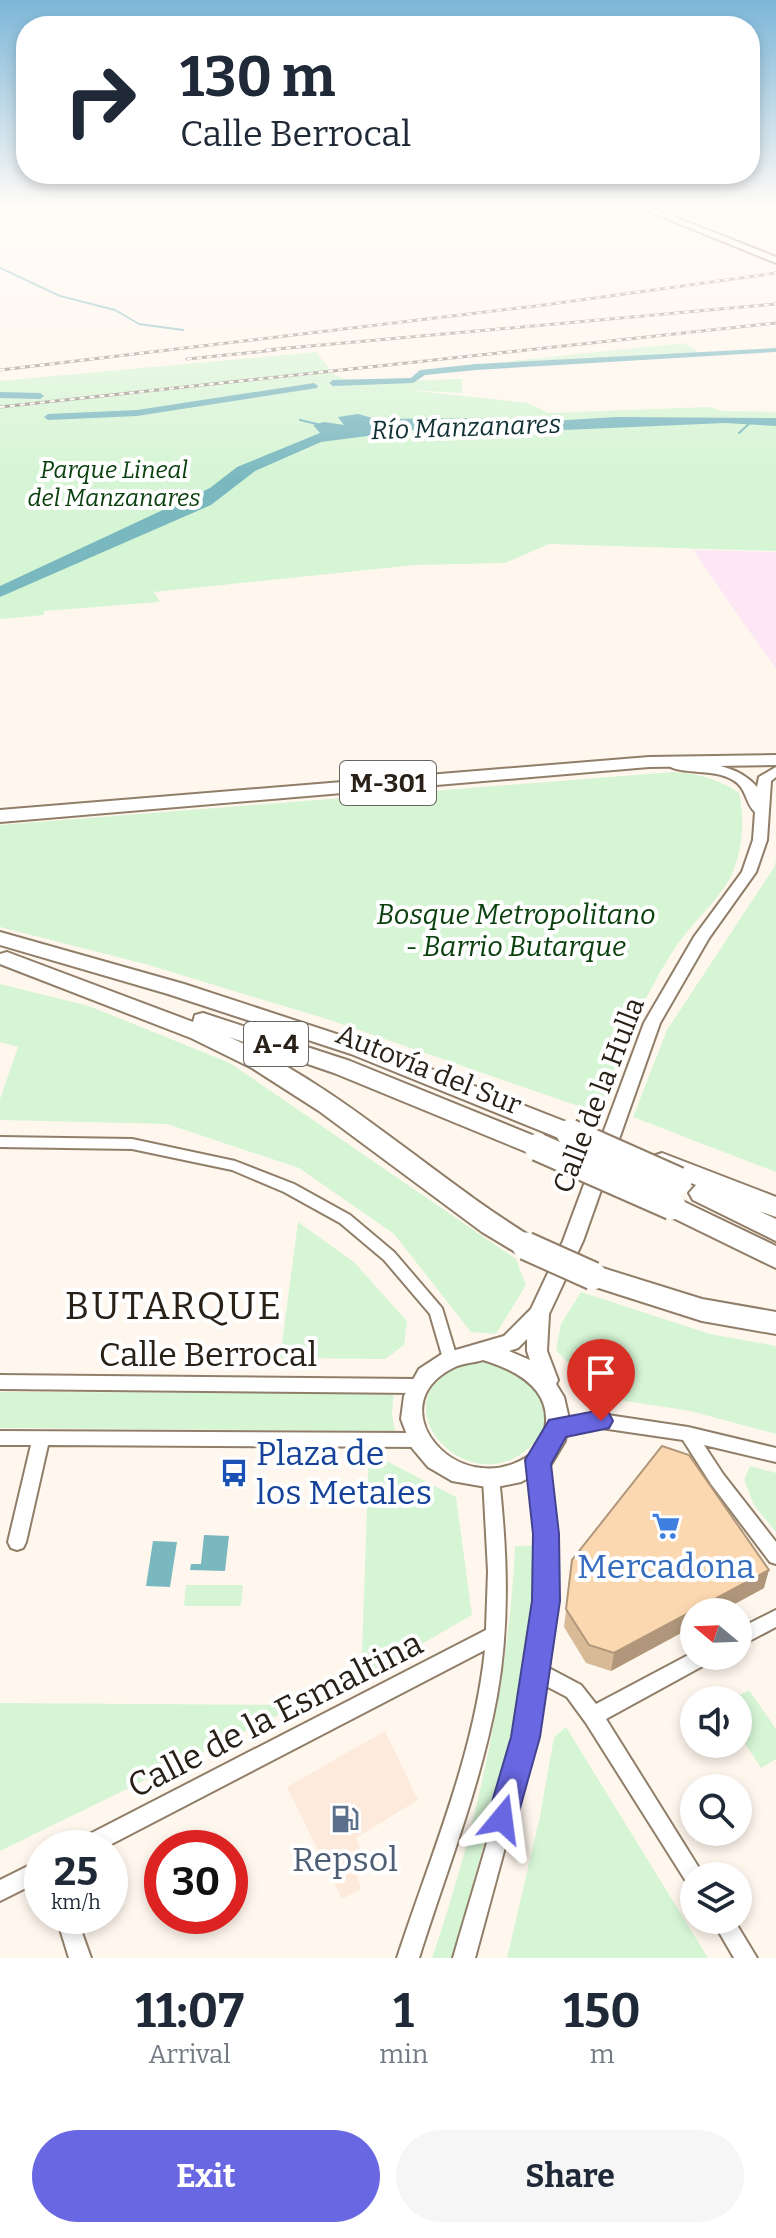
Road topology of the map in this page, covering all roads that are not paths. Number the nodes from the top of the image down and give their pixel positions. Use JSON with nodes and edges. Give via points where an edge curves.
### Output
{"nodes":[{"id":1,"x":776,"y":749,"type":"edge"},
{"id":2,"x":776,"y":760,"type":"edge"},
{"id":3,"x":535,"y":771,"type":"junction"},
{"id":4,"x":776,"y":771,"type":"edge"},
{"id":5,"x":0,"y":803,"type":"edge"},
{"id":6,"x":0,"y":816,"type":"edge"},
{"id":7,"x":760,"y":818,"type":"junction"},
{"id":8,"x":2,"y":951,"type":"edge"},
{"id":9,"x":0,"y":1142,"type":"edge"},
{"id":10,"x":680,"y":1187,"type":"junction"},
{"id":11,"x":776,"y":1207,"type":"edge"},
{"id":12,"x":776,"y":1231,"type":"edge"},
{"id":13,"x":776,"y":1258,"type":"edge"},
{"id":14,"x":539,"y":1314,"type":"junction"},
{"id":15,"x":776,"y":1323,"type":"edge"},
{"id":16,"x":483,"y":1352,"type":"junction"},
{"id":17,"x":449,"y":1358,"type":"junction"},
{"id":18,"x":0,"y":1382,"type":"edge"},
{"id":19,"x":416,"y":1386,"type":"junction"},
{"id":20,"x":550,"y":1389,"type":"junction"},
{"id":21,"x":558,"y":1427,"type":"junction"},
{"id":22,"x":688,"y":1434,"type":"junction"},
{"id":23,"x":0,"y":1438,"type":"edge"},
{"id":24,"x":41,"y":1438,"type":"junction"},
{"id":25,"x":417,"y":1440,"type":"junction"},
{"id":26,"x":776,"y":1455,"type":"edge"},
{"id":27,"x":538,"y":1460,"type":"junction"},
{"id":28,"x":491,"y":1478,"type":"junction"},
{"id":29,"x":17,"y":1542,"type":"dead end"},
{"id":30,"x":776,"y":1556,"type":"edge"},
{"id":31,"x":776,"y":1618,"type":"edge"},
{"id":32,"x":752,"y":1631,"type":"edge"},
{"id":33,"x":495,"y":1635,"type":"junction"},
{"id":34,"x":680,"y":1669,"type":"edge"},
{"id":35,"x":535,"y":1670,"type":"junction"},
{"id":36,"x":593,"y":1716,"type":"junction"},
{"id":37,"x":118,"y":1830,"type":"edge"},
{"id":38,"x":685,"y":1862,"type":"edge"},
{"id":39,"x":24,"y":1878,"type":"edge"},
{"id":40,"x":0,"y":1891,"type":"edge"},
{"id":41,"x":72,"y":1934,"type":"edge"},
{"id":42,"x":731,"y":1934,"type":"edge"},
{"id":43,"x":80,"y":1958,"type":"edge"},
{"id":44,"x":408,"y":1958,"type":"edge"},
{"id":45,"x":464,"y":1958,"type":"edge"},
{"id":46,"x":746,"y":1958,"type":"edge"}],
"edges":[{"from":1,"to":5,"type":"highway","number":"M-301","via":[[616,753]]},
{"from":2,"to":3,"type":"highway","number":"M-301"},
{"from":3,"to":6,"type":"highway","number":"M-301"},
{"from":3,"to":7,"type":"street","via":[[691,765],[717,769],[750,786]]},
{"from":4,"to":7,"type":"street","name":"Calle de la Hulla","via":[[764,780]]},
{"from":7,"to":14,"type":"street","name":"Calle de la Hulla","via":[[760,840],[749,872],[695,947],[652,1023],[573,1241]]},
{"from":8,"to":10,"type":"highway","name":"Autovía del Sur","number":"A-4","bridge":true,"via":[[342,1067],[538,1147]]},
{"from":8,"to":10,"type":"highway","name":"Autovía del Sur","number":"A-4","bridge":true,"via":[[148,980],[359,1049],[570,1133]]},
{"from":8,"to":15,"type":"highway","bridge":true,"via":[[57,982],[204,1032],[261,1062],[461,1206],[526,1246],[593,1276],[702,1310]]},
{"from":9,"to":17,"type":"street","via":[[132,1144],[235,1166],[289,1188],[345,1219],[389,1256],[437,1312]]},
{"from":10,"to":11,"type":"highway"},
{"from":10,"to":12,"type":"highway","name":"Autovía del Sur","number":"A-4"},
{"from":10,"to":13,"type":"highway","name":"Autovía del Sur","number":"A-4"},
{"from":14,"to":16,"type":"street","via":[[511,1342]]},
{"from":14,"to":20,"type":"street","via":[[537,1351]]},
{"from":16,"to":17,"type":"street"},
{"from":16,"to":20,"type":"street","via":[[522,1362]]},
{"from":17,"to":19,"type":"street"},
{"from":18,"to":19,"type":"street","name":"Calle Berrocal"},
{"from":19,"to":25,"type":"street","via":[[409,1413]]},
{"from":20,"to":21,"type":"street"},
{"from":21,"to":22,"type":"street","via":[[601,1421]]},
{"from":21,"to":27,"type":"street"},
{"from":22,"to":26,"type":"street"},
{"from":22,"to":30,"type":"street"},
{"from":23,"to":24,"type":"street"},
{"from":24,"to":25,"type":"street"},
{"from":24,"to":29,"type":"street"},
{"from":25,"to":28,"type":"street","via":[[435,1460],[461,1474]]},
{"from":27,"to":28,"type":"street"},
{"from":27,"to":35,"type":"street","via":[[546,1601]]},
{"from":28,"to":33,"type":"street","via":[[497,1533]]},
{"from":31,"to":32,"type":"street"},
{"from":33,"to":37,"type":"street","name":"Calle de la Esmaltina"},
{"from":33,"to":44,"type":"street","via":[[481,1725]]},
{"from":34,"to":36,"type":"street"},
{"from":35,"to":36,"type":"street","via":[[574,1691]]},
{"from":35,"to":45,"type":"street","via":[[525,1737]]},
{"from":36,"to":38,"type":"street"},
{"from":39,"to":40,"type":"street"},
{"from":41,"to":43,"type":"street"},
{"from":42,"to":46,"type":"street"}]}
